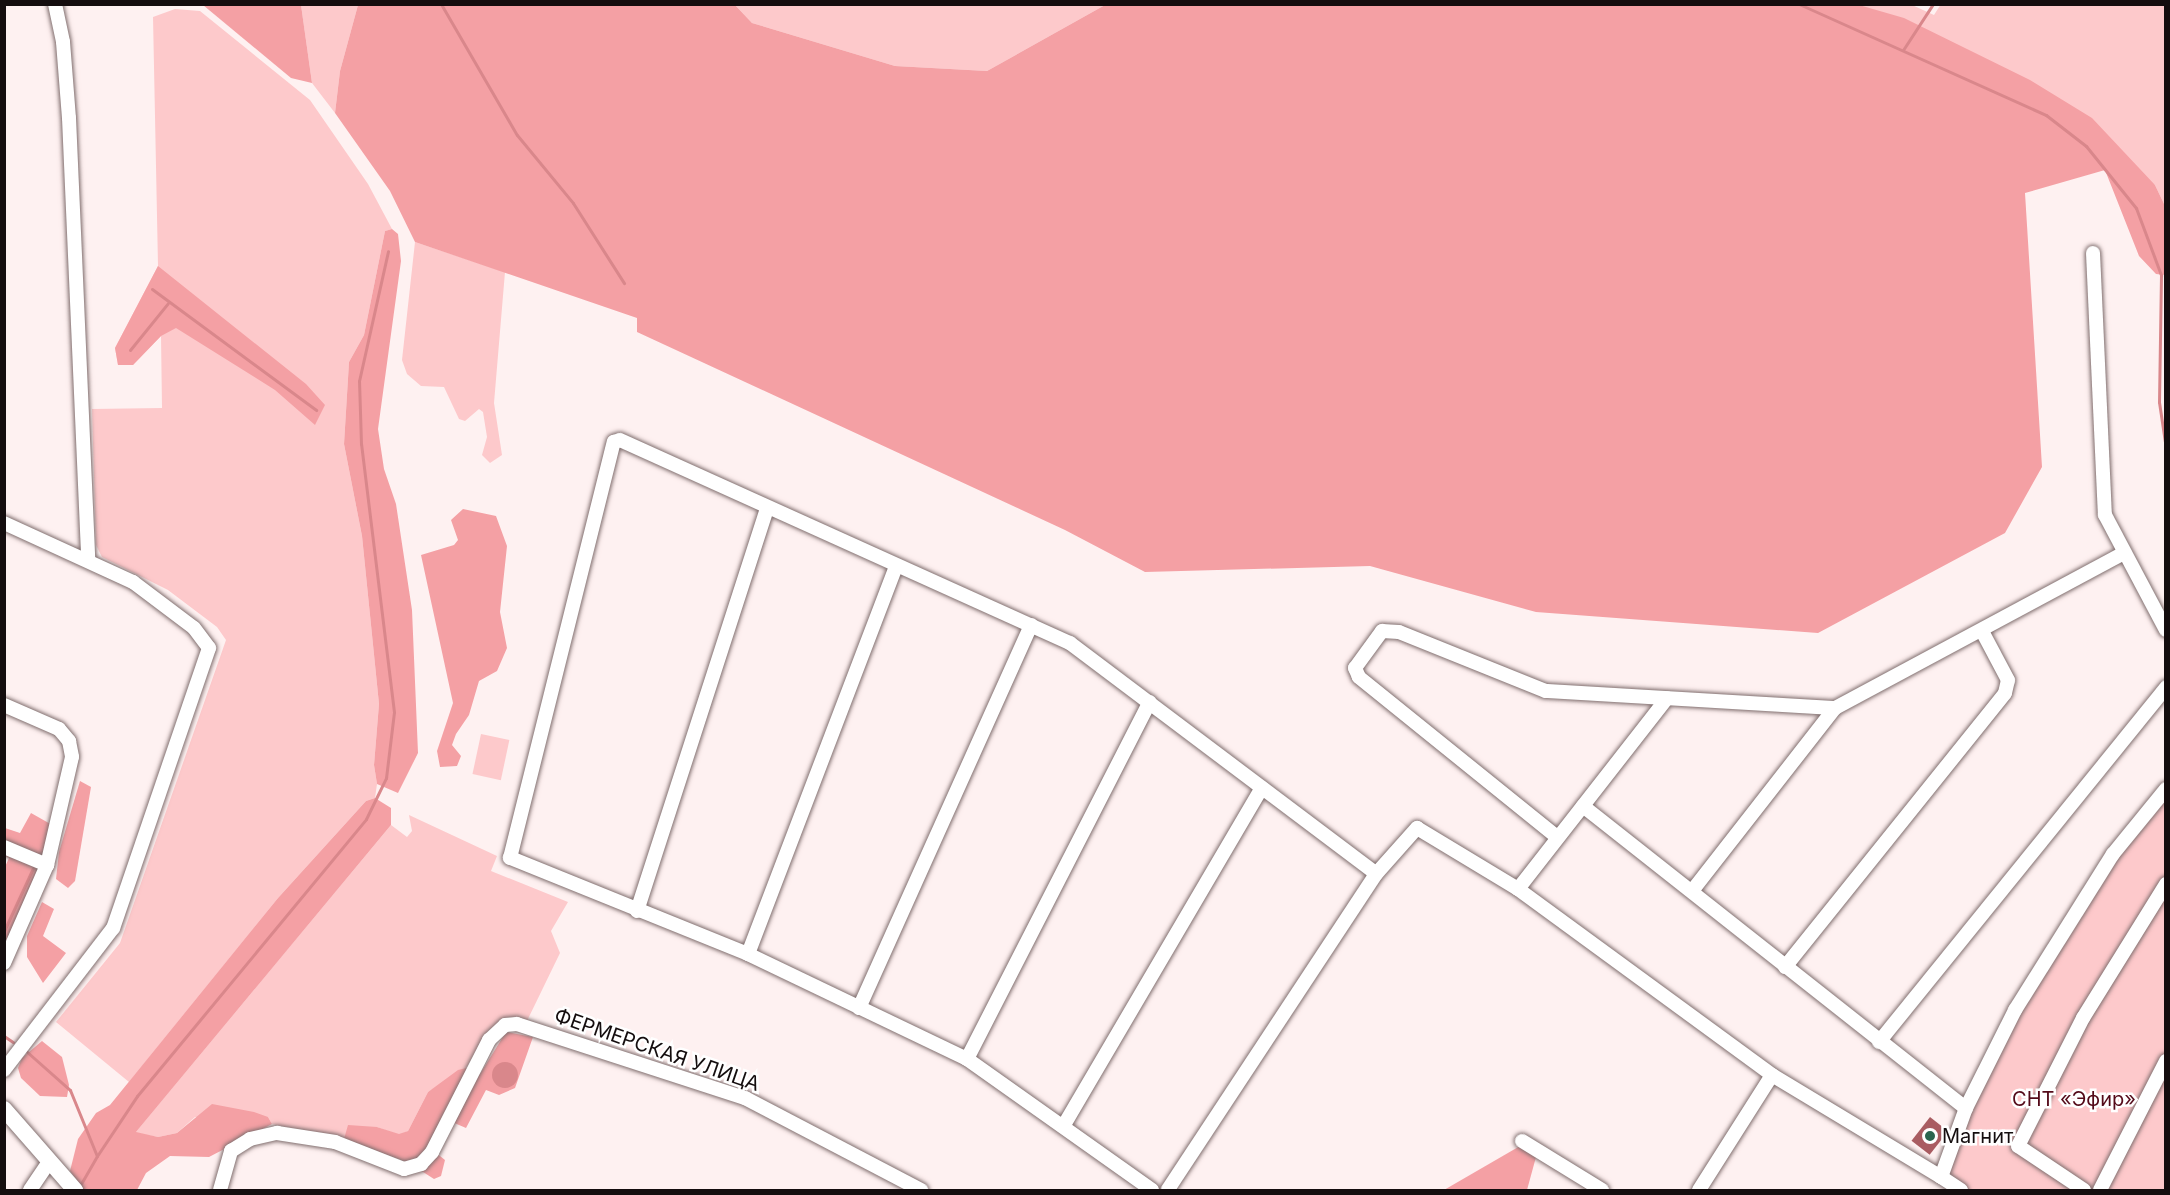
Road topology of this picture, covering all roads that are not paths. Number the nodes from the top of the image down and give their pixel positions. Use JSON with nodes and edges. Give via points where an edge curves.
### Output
{"nodes":[{"id":1,"x":55,"y":4,"type":"edge"},
{"id":2,"x":2093,"y":253,"type":"dead end"},
{"id":3,"x":767,"y":508,"type":"junction"},
{"id":4,"x":4,"y":523,"type":"edge"},
{"id":5,"x":2124,"y":553,"type":"junction"},
{"id":6,"x":88,"y":559,"type":"junction"},
{"id":7,"x":896,"y":567,"type":"junction"},
{"id":8,"x":1030,"y":625,"type":"junction"},
{"id":9,"x":2166,"y":630,"type":"edge"},
{"id":10,"x":1982,"y":631,"type":"junction"},
{"id":11,"x":2166,"y":687,"type":"edge"},
{"id":12,"x":1667,"y":698,"type":"junction"},
{"id":13,"x":1150,"y":702,"type":"junction"},
{"id":14,"x":4,"y":705,"type":"edge"},
{"id":15,"x":1835,"y":708,"type":"junction"},
{"id":16,"x":1262,"y":788,"type":"junction"},
{"id":17,"x":2166,"y":789,"type":"edge"},
{"id":18,"x":1583,"y":806,"type":"junction"},
{"id":19,"x":1557,"y":837,"type":"junction"},
{"id":20,"x":4,"y":847,"type":"edge"},
{"id":21,"x":47,"y":865,"type":"junction"},
{"id":22,"x":1376,"y":874,"type":"junction"},
{"id":23,"x":2166,"y":884,"type":"edge"},
{"id":24,"x":1518,"y":889,"type":"junction"},
{"id":25,"x":1692,"y":891,"type":"junction"},
{"id":26,"x":637,"y":910,"type":"junction"},
{"id":27,"x":748,"y":954,"type":"junction"},
{"id":28,"x":4,"y":963,"type":"edge"},
{"id":29,"x":1785,"y":967,"type":"junction"},
{"id":30,"x":859,"y":1008,"type":"junction"},
{"id":31,"x":1879,"y":1042,"type":"junction"},
{"id":32,"x":966,"y":1059,"type":"junction"},
{"id":33,"x":2166,"y":1061,"type":"edge"},
{"id":34,"x":4,"y":1070,"type":"edge"},
{"id":35,"x":1772,"y":1075,"type":"junction"},
{"id":36,"x":1966,"y":1108,"type":"junction"},
{"id":37,"x":4,"y":1109,"type":"edge"},
{"id":38,"x":1064,"y":1125,"type":"junction"},
{"id":39,"x":1522,"y":1141,"type":"dead end"},
{"id":40,"x":48,"y":1164,"type":"junction"},
{"id":41,"x":1941,"y":1178,"type":"junction"},
{"id":42,"x":30,"y":1191,"type":"edge"},
{"id":43,"x":75,"y":1191,"type":"edge"},
{"id":44,"x":220,"y":1191,"type":"edge"},
{"id":45,"x":921,"y":1191,"type":"edge"},
{"id":46,"x":1152,"y":1191,"type":"edge"},
{"id":47,"x":1168,"y":1191,"type":"edge"},
{"id":48,"x":1602,"y":1191,"type":"edge"},
{"id":49,"x":1699,"y":1191,"type":"edge"},
{"id":50,"x":1961,"y":1191,"type":"edge"},
{"id":51,"x":2084,"y":1191,"type":"edge"},
{"id":52,"x":2100,"y":1191,"type":"edge"}],
"edges":[{"from":1,"to":6,"type":"street","via":[[63,42],[69,118]]},
{"from":2,"to":5,"type":"street","via":[[2105,515]]},
{"from":3,"to":7,"type":"street"},
{"from":3,"to":26,"type":"street"},
{"from":3,"to":26,"type":"street","via":[[620,440],[610,447],[510,858]]},
{"from":4,"to":6,"type":"street"},
{"from":5,"to":9,"type":"street"},
{"from":5,"to":10,"type":"street"},
{"from":6,"to":34,"type":"street","via":[[133,582],[194,628],[205,640],[209,656],[113,928]]},
{"from":7,"to":8,"type":"street"},
{"from":7,"to":27,"type":"street"},
{"from":8,"to":13,"type":"street","via":[[1082,649]]},
{"from":8,"to":30,"type":"street"},
{"from":10,"to":15,"type":"street"},
{"from":10,"to":29,"type":"street","via":[[2008,680],[2006,693]]},
{"from":11,"to":31,"type":"street"},
{"from":12,"to":15,"type":"street"},
{"from":12,"to":18,"type":"street"},
{"from":12,"to":19,"type":"street","via":[[1546,691],[1399,632],[1382,631],[1355,668],[1359,677]]},
{"from":13,"to":16,"type":"street"},
{"from":13,"to":32,"type":"street"},
{"from":14,"to":21,"type":"street","via":[[44,721],[69,741],[72,757],[63,808]]},
{"from":15,"to":25,"type":"street"},
{"from":16,"to":22,"type":"street"},
{"from":16,"to":38,"type":"street"},
{"from":17,"to":36,"type":"street","via":[[2140,815],[2052,948]]},
{"from":18,"to":19,"type":"street"},
{"from":18,"to":25,"type":"street"},
{"from":19,"to":24,"type":"street"},
{"from":20,"to":21,"type":"street"},
{"from":21,"to":28,"type":"street"},
{"from":22,"to":24,"type":"street","via":[[1406,835],[1417,828]]},
{"from":22,"to":47,"type":"street"},
{"from":23,"to":51,"type":"street","via":[[2083,1018],[2018,1146]]},
{"from":24,"to":35,"type":"street"},
{"from":25,"to":29,"type":"street"},
{"from":26,"to":27,"type":"street"},
{"from":27,"to":30,"type":"street"},
{"from":29,"to":31,"type":"street"},
{"from":30,"to":32,"type":"street"},
{"from":31,"to":36,"type":"street"},
{"from":32,"to":38,"type":"street"},
{"from":33,"to":52,"type":"street"},
{"from":35,"to":41,"type":"street"},
{"from":35,"to":49,"type":"street"},
{"from":36,"to":41,"type":"street"},
{"from":37,"to":40,"type":"street"},
{"from":38,"to":46,"type":"street"},
{"from":39,"to":48,"type":"street"},
{"from":40,"to":42,"type":"street"},
{"from":40,"to":43,"type":"street"},
{"from":41,"to":50,"type":"street"},
{"from":44,"to":45,"type":"street","name":"ФЕРМЕРСКАЯ УЛИЦА","via":[[231,1152],[250,1139],[277,1133],[334,1142],[404,1168],[421,1164],[432,1152],[489,1040],[505,1024],[517,1024],[745,1098]]}]}
